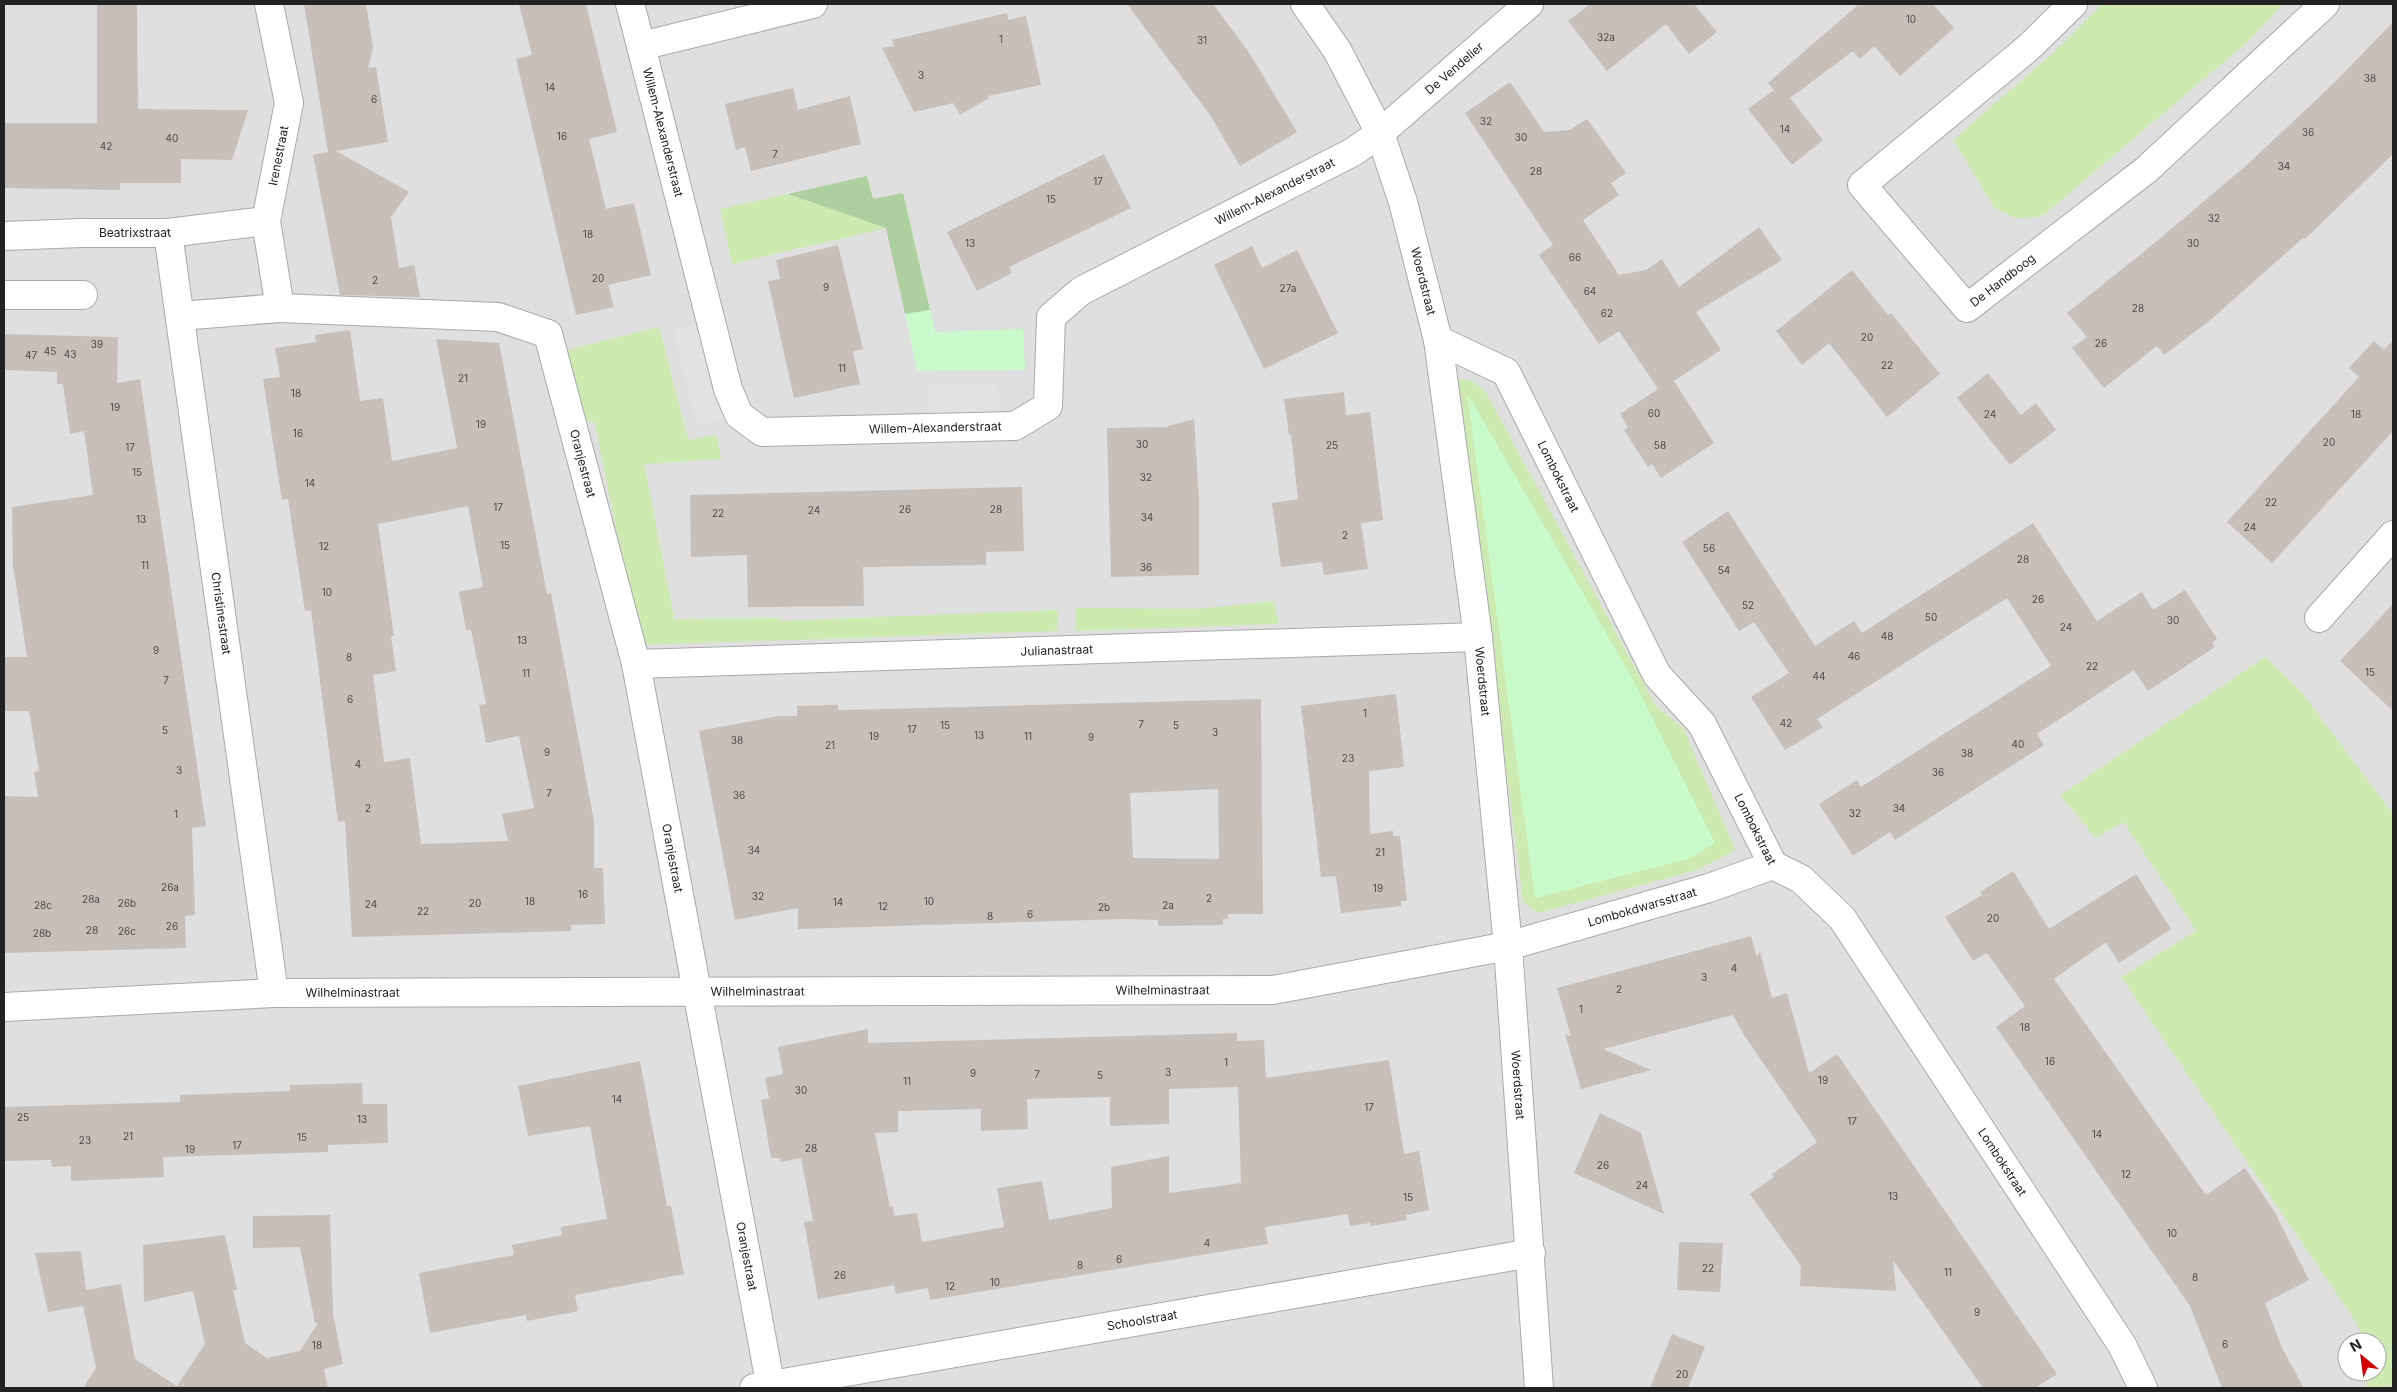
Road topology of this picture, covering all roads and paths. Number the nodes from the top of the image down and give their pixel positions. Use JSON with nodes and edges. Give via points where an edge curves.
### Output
{"nodes":[{"id":1,"x":269,"y":4,"type":"edge"},
{"id":2,"x":630,"y":4,"type":"edge"},
{"id":3,"x":814,"y":4,"type":"edge"},
{"id":4,"x":1305,"y":4,"type":"edge"},
{"id":5,"x":1529,"y":4,"type":"edge"},
{"id":6,"x":2073,"y":4,"type":"edge"},
{"id":7,"x":2325,"y":4,"type":"edge"},
{"id":8,"x":641,"y":46,"type":"junction"},
{"id":9,"x":1380,"y":133,"type":"junction"},
{"id":10,"x":266,"y":221,"type":"junction"},
{"id":11,"x":168,"y":233,"type":"junction"},
{"id":12,"x":4,"y":236,"type":"edge"},
{"id":13,"x":4,"y":295,"type":"edge"},
{"id":14,"x":82,"y":295,"type":"dead end"},
{"id":15,"x":280,"y":308,"type":"junction"},
{"id":16,"x":180,"y":316,"type":"junction"},
{"id":17,"x":1438,"y":340,"type":"junction"},
{"id":18,"x":2393,"y":535,"type":"edge"},
{"id":19,"x":2319,"y":618,"type":"dead end"},
{"id":20,"x":1478,"y":637,"type":"junction"},
{"id":21,"x":636,"y":664,"type":"junction"},
{"id":22,"x":1773,"y":865,"type":"junction"},
{"id":23,"x":1508,"y":946,"type":"junction"},
{"id":24,"x":696,"y":992,"type":"junction"},
{"id":25,"x":274,"y":993,"type":"junction"},
{"id":26,"x":4,"y":1007,"type":"edge"},
{"id":27,"x":1530,"y":1253,"type":"junction"},
{"id":28,"x":765,"y":1387,"type":"edge"},
{"id":29,"x":1539,"y":1388,"type":"edge"},
{"id":30,"x":2143,"y":1388,"type":"edge"}],
"edges":[{"from":1,"to":10,"type":"street","name":"Irenestraat","via":[[289,103]]},
{"from":2,"to":8,"type":"street","name":"Willem-Alexanderstraat"},
{"from":3,"to":8,"type":"street"},
{"from":4,"to":9,"type":"street","name":"Woerdstraat","via":[[1337,50]]},
{"from":5,"to":9,"type":"street","name":"De Vendelier"},
{"from":6,"to":7,"type":"street","name":"De Handboog","via":[[2028,48],[1862,185],[1967,308],[2146,170]]},
{"from":8,"to":9,"type":"street","name":"Willem-Alexanderstraat","via":[[728,388],[739,415],[762,432],[1015,426],[1048,406],[1051,317],[1081,291],[1353,152]]},
{"from":9,"to":17,"type":"street","name":"Woerdstraat","via":[[1403,202]]},
{"from":10,"to":11,"type":"street","name":"Beatrixstraat"},
{"from":10,"to":15,"type":"street","name":"Irenestraat"},
{"from":11,"to":12,"type":"street","name":"Beatrixstraat"},
{"from":11,"to":16,"type":"street","name":"Christinestraat"},
{"from":13,"to":14,"type":"street"},
{"from":15,"to":16,"type":"street"},
{"from":15,"to":21,"type":"street","name":"Oranjestraat","via":[[498,317],[548,334]]},
{"from":16,"to":25,"type":"street","name":"Christinestraat"},
{"from":17,"to":20,"type":"street","name":"Woerdstraat"},
{"from":17,"to":22,"type":"street","name":"Lombokstraat","via":[[1506,372],[1657,675],[1702,724]]},
{"from":18,"to":19,"type":"street"},
{"from":20,"to":21,"type":"street","name":"Julianastraat"},
{"from":20,"to":23,"type":"street","name":"Woerdstraat"},
{"from":21,"to":24,"type":"street","name":"Oranjestraat"},
{"from":22,"to":23,"type":"street","name":"Lombokdwarsstraat","via":[[1709,888]]},
{"from":22,"to":30,"type":"street","name":"Lombokstraat","via":[[1802,879],[1842,918],[2122,1344]]},
{"from":23,"to":24,"type":"street","name":"Wilhelminastraat","via":[[1273,990]]},
{"from":23,"to":27,"type":"street","name":"Woerdstraat"},
{"from":24,"to":25,"type":"street","name":"Wilhelminastraat"},
{"from":24,"to":28,"type":"street","name":"Oranjestraat"},
{"from":25,"to":26,"type":"street","name":"Wilhelminastraat"},
{"from":27,"to":28,"type":"street","name":"Schoolstraat"},
{"from":27,"to":29,"type":"street","name":"Woerdstraat"}]}
